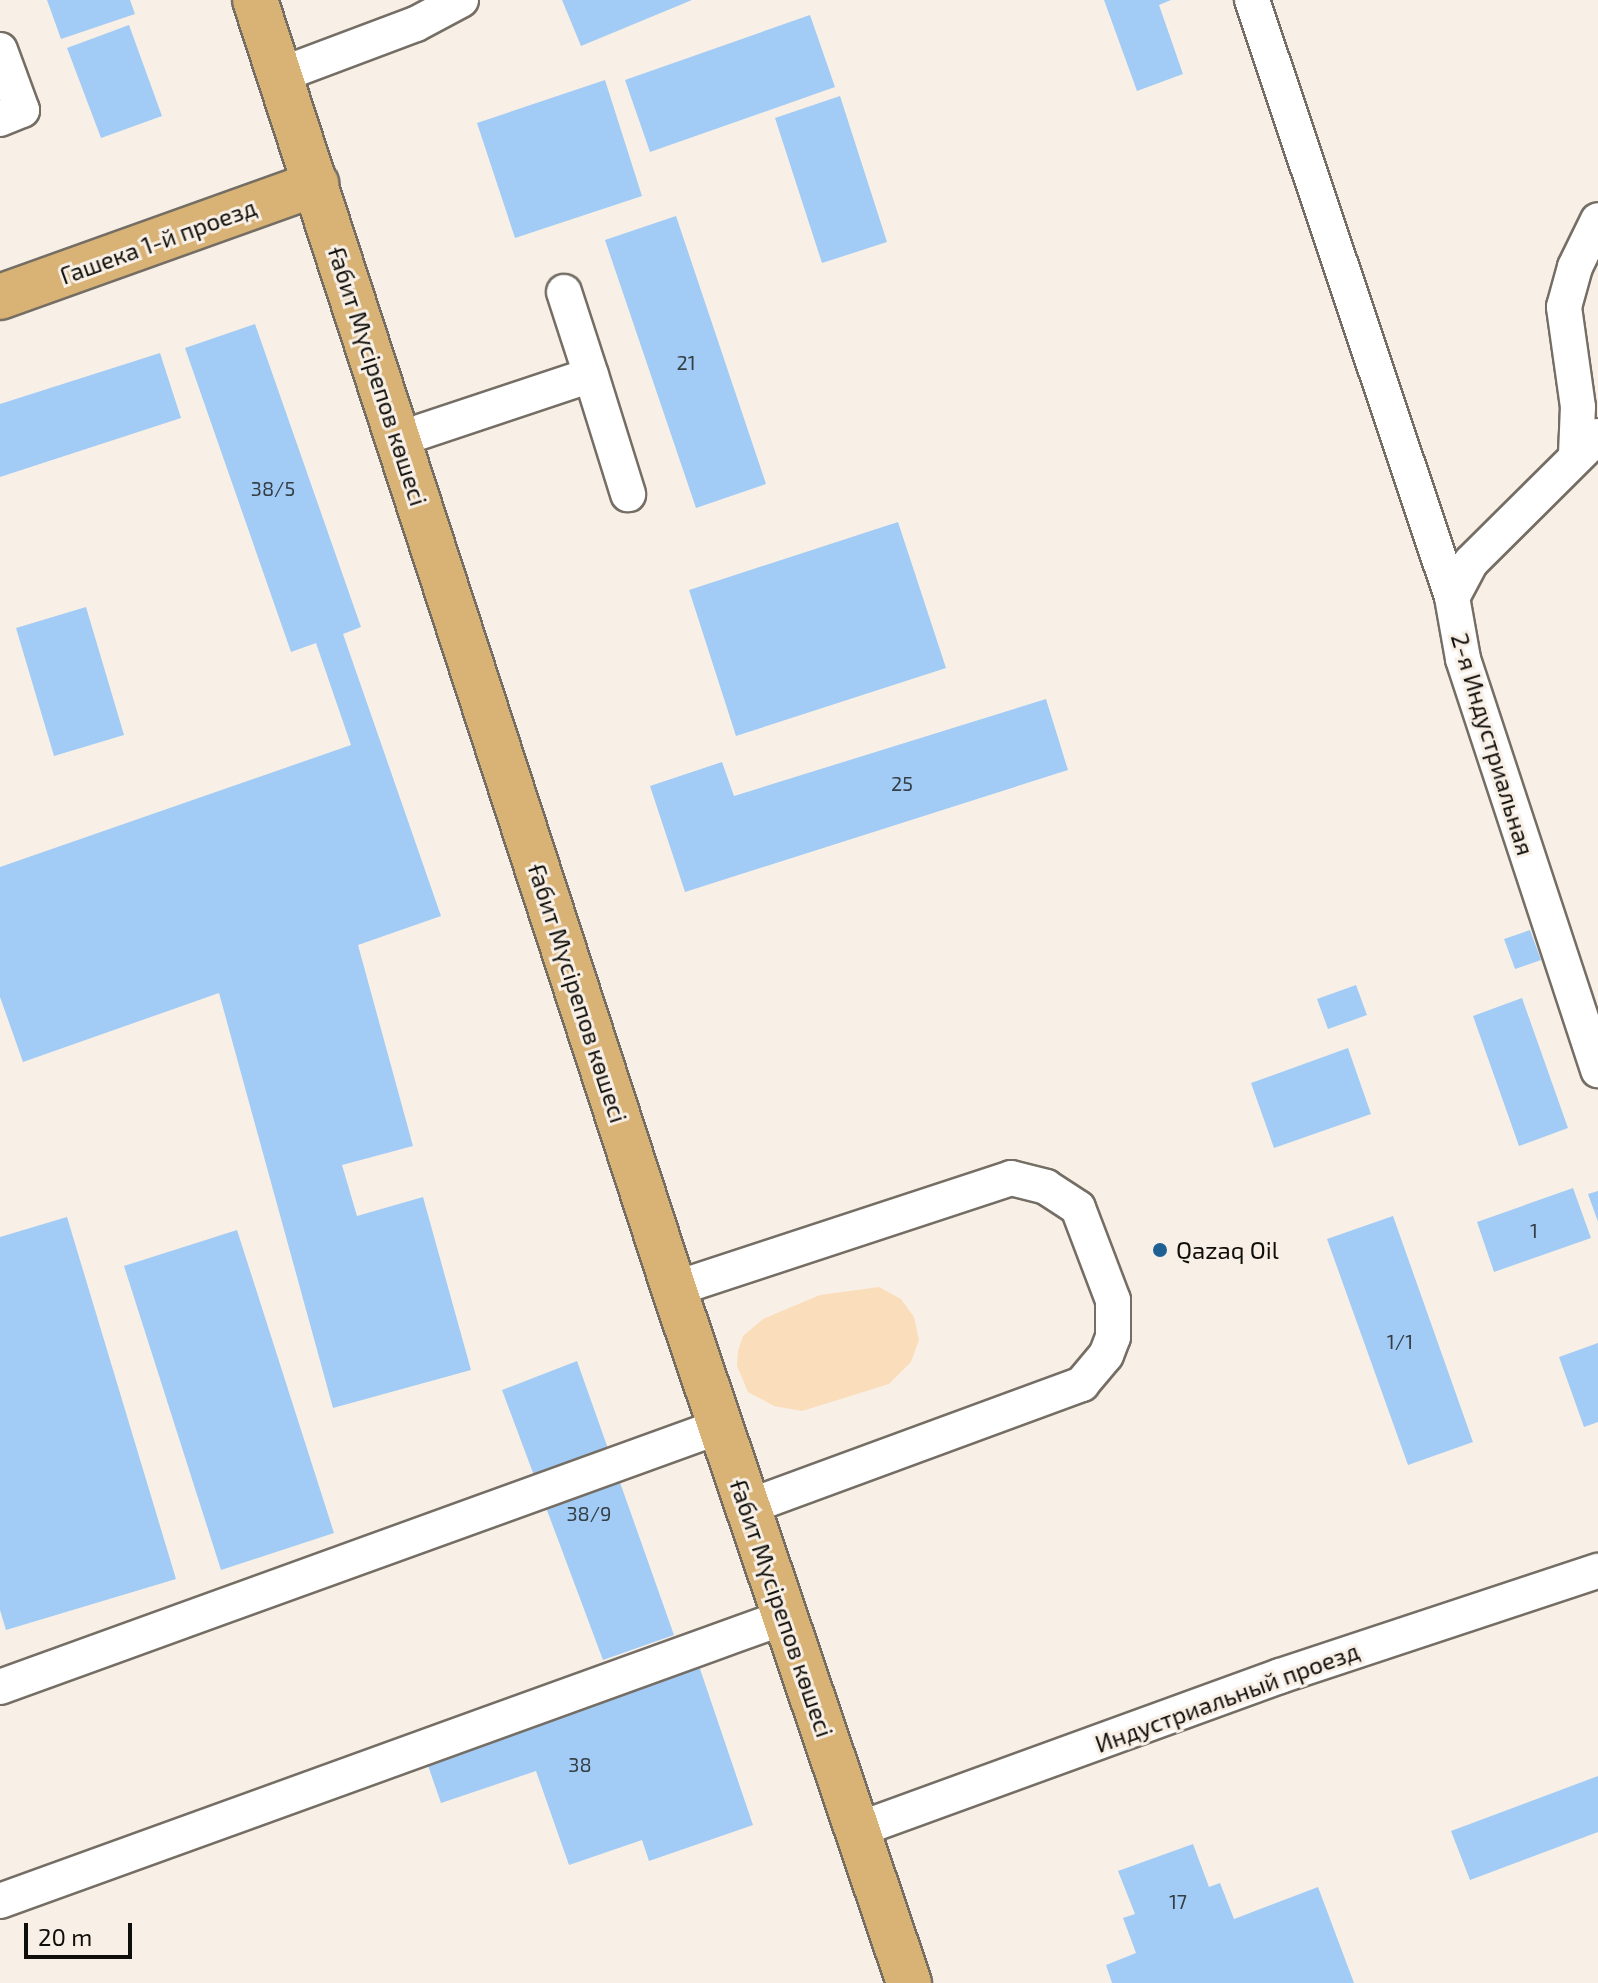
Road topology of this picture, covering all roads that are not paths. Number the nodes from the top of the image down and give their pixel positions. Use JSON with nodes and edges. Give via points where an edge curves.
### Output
{"nodes":[{"id":1,"x":255,"y":0,"type":"edge"},
{"id":2,"x":461,"y":0,"type":"edge"},
{"id":3,"x":1252,"y":0,"type":"edge"},
{"id":4,"x":0,"y":50,"type":"edge"},
{"id":5,"x":280,"y":75,"type":"junction"},
{"id":6,"x":0,"y":119,"type":"edge"},
{"id":7,"x":316,"y":184,"type":"junction"},
{"id":8,"x":1598,"y":220,"type":"edge"},
{"id":9,"x":564,"y":292,"type":"dead end"},
{"id":10,"x":0,"y":297,"type":"edge"},
{"id":11,"x":591,"y":375,"type":"junction"},
{"id":12,"x":399,"y":439,"type":"junction"},
{"id":13,"x":1587,"y":445,"type":"edge"},
{"id":14,"x":628,"y":494,"type":"dead end"},
{"id":15,"x":1452,"y":597,"type":"junction"},
{"id":16,"x":1598,"y":1070,"type":"edge"},
{"id":17,"x":674,"y":1289,"type":"junction"},
{"id":18,"x":721,"y":1426,"type":"junction"},
{"id":19,"x":748,"y":1507,"type":"junction"},
{"id":20,"x":1598,"y":1571,"type":"edge"},
{"id":21,"x":785,"y":1617,"type":"junction"},
{"id":22,"x":0,"y":1687,"type":"edge"},
{"id":23,"x":857,"y":1830,"type":"junction"},
{"id":24,"x":0,"y":1901,"type":"edge"},
{"id":25,"x":909,"y":1983,"type":"edge"}],
"edges":[{"from":1,"to":5,"type":"main road","name":"Ғабит Мүсірепов көшесі"},
{"from":2,"to":5,"type":"street","via":[[416,24]]},
{"from":3,"to":15,"type":"street","name":"2-я Индустриальная"},
{"from":4,"to":6,"type":"street","via":[[22,110]]},
{"from":5,"to":7,"type":"main road","name":"Ғабит Мүсірепов көшесі"},
{"from":7,"to":10,"type":"main road","name":"Гашека 1-й проезд"},
{"from":7,"to":12,"type":"main road","name":"Ғабит Мүсірепов көшесі"},
{"from":8,"to":13,"type":"street","via":[[1575,267],[1564,307]]},
{"from":9,"to":11,"type":"street"},
{"from":11,"to":12,"type":"street"},
{"from":11,"to":14,"type":"street"},
{"from":12,"to":17,"type":"main road","name":"Ғабит Мүсірепов көшесі"},
{"from":13,"to":15,"type":"street","via":[[1471,562]]},
{"from":15,"to":16,"type":"street","name":"2-я Индустриальная","via":[[1463,659]]},
{"from":17,"to":18,"type":"main road","name":"Ғабит Мүсірепов көшесі"},
{"from":17,"to":19,"type":"street","via":[[1011,1178],[1046,1187],[1078,1208],[1113,1300],[1113,1337],[1106,1355],[1082,1384]]},
{"from":18,"to":19,"type":"main road","name":"Ғабит Мүсірепов көшесі"},
{"from":18,"to":22,"type":"street"},
{"from":19,"to":21,"type":"main road","name":"Ғабит Мүсірепов көшесі"},
{"from":20,"to":23,"type":"street","name":"Индустриальный проезд","via":[[1280,1676]]},
{"from":21,"to":23,"type":"main road","name":"Ғабит Мүсірепов көшесі"},
{"from":21,"to":24,"type":"street"},
{"from":23,"to":25,"type":"main road","name":"Ғабит Мүсірепов көшесі"}]}
